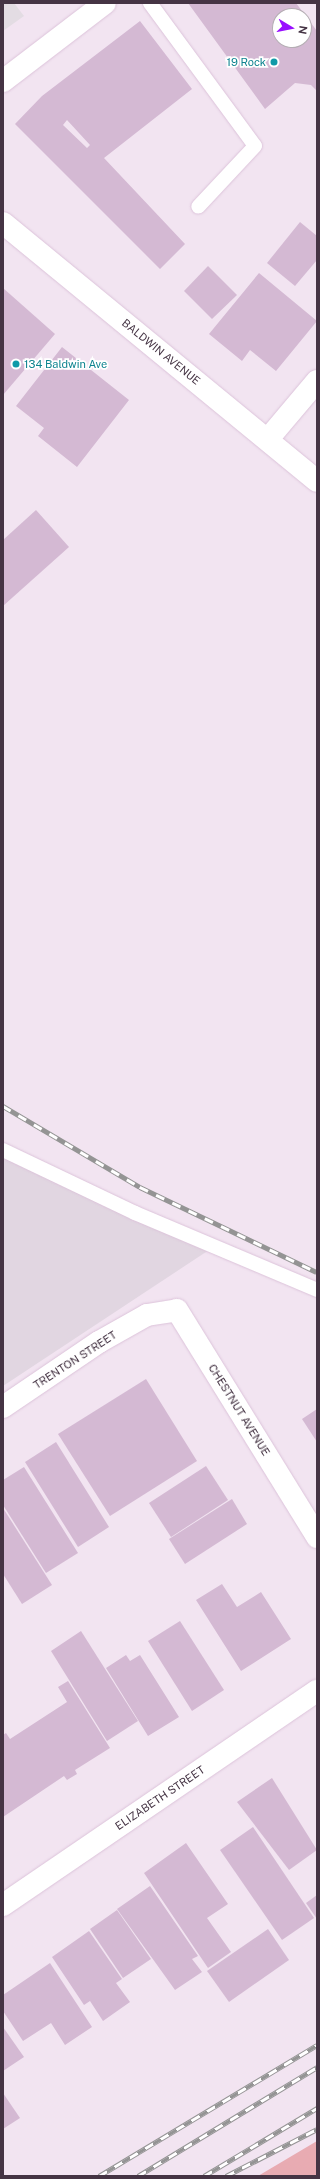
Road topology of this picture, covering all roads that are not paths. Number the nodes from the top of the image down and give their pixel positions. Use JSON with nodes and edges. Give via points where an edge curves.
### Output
{"nodes":[{"id":1,"x":105,"y":3,"type":"edge"},
{"id":2,"x":150,"y":3,"type":"edge"},
{"id":3,"x":3,"y":81,"type":"edge"},
{"id":4,"x":198,"y":207,"type":"dead end"},
{"id":5,"x":3,"y":223,"type":"edge"},
{"id":6,"x":317,"y":381,"type":"edge"},
{"id":7,"x":268,"y":439,"type":"junction"},
{"id":8,"x":317,"y":482,"type":"edge"},
{"id":9,"x":3,"y":1150,"type":"edge"},
{"id":10,"x":317,"y":1290,"type":"edge"},
{"id":11,"x":148,"y":1315,"type":"joint"},
{"id":12,"x":3,"y":1407,"type":"edge"},
{"id":13,"x":317,"y":1537,"type":"edge"},
{"id":14,"x":317,"y":1691,"type":"edge"},
{"id":15,"x":3,"y":1905,"type":"edge"}],
"edges":[{"from":1,"to":3,"type":"street"},
{"from":2,"to":4,"type":"lane","via":[[256,146]]},
{"from":5,"to":7,"type":"street","name":"BALDWIN AVENUE"},
{"from":6,"to":7,"type":"street"},
{"from":7,"to":8,"type":"street","name":"BALDWIN AVENUE"},
{"from":9,"to":10,"type":"lane","via":[[135,1213]]},
{"from":11,"to":12,"type":"street","name":"TRENTON STREET","via":[[99,1342]]},
{"from":11,"to":13,"type":"street","name":"CHESTNUT AVENUE","via":[[177,1310]]},
{"from":14,"to":15,"type":"street","name":"ELIZABETH STREET"}]}
